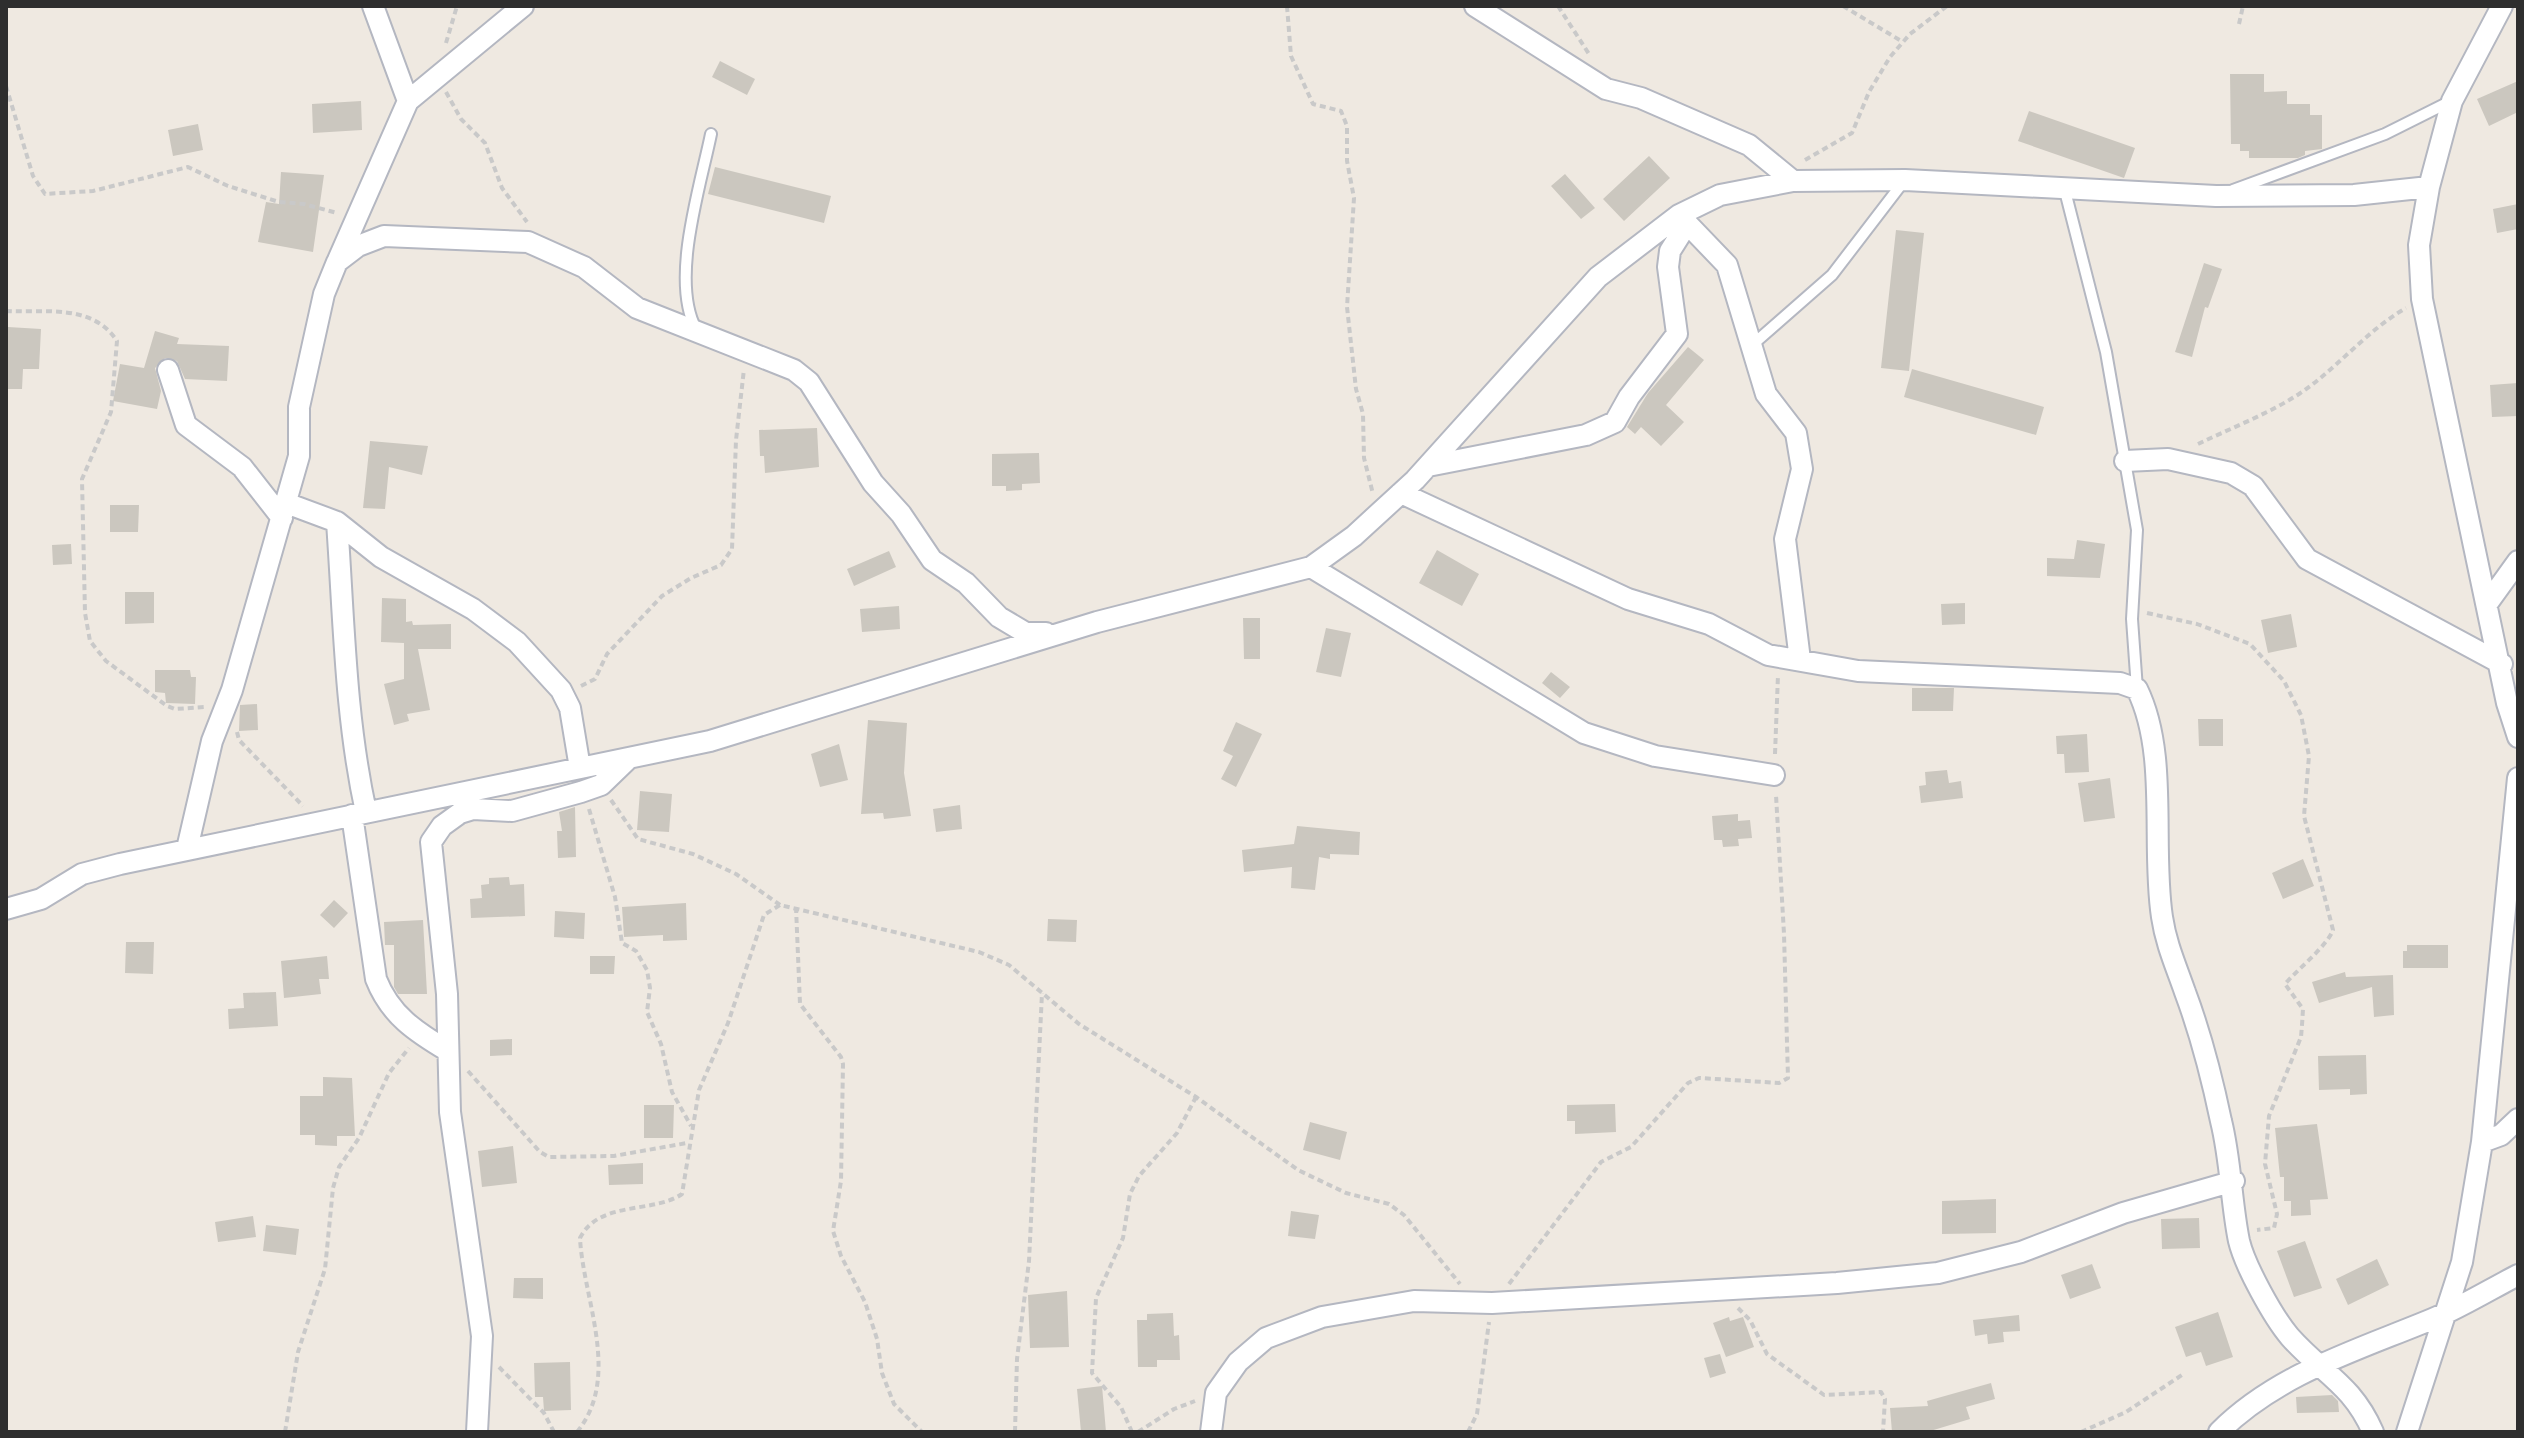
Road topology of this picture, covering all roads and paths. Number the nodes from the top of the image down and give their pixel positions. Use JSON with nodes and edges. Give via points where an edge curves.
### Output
{"nodes":[{"id":1,"x":373,"y":6,"type":"edge"},
{"id":2,"x":457,"y":6,"type":"edge"},
{"id":3,"x":523,"y":6,"type":"edge"},
{"id":4,"x":1287,"y":6,"type":"edge"},
{"id":5,"x":1475,"y":6,"type":"edge"},
{"id":6,"x":1558,"y":6,"type":"edge"},
{"id":7,"x":1843,"y":6,"type":"edge"},
{"id":8,"x":1947,"y":6,"type":"edge"},
{"id":9,"x":2243,"y":6,"type":"edge"},
{"id":10,"x":2502,"y":6,"type":"edge"},
{"id":11,"x":2239,"y":24,"type":"dead end"},
{"id":12,"x":1903,"y":42,"type":"junction"},
{"id":13,"x":438,"y":73,"type":"junction"},
{"id":14,"x":6,"y":86,"type":"edge"},
{"id":15,"x":1606,"y":89,"type":"junction"},
{"id":16,"x":408,"y":101,"type":"junction"},
{"id":17,"x":2452,"y":101,"type":"junction"},
{"id":18,"x":711,"y":134,"type":"dead end"},
{"id":19,"x":1787,"y":177,"type":"junction"},
{"id":20,"x":1905,"y":180,"type":"junction"},
{"id":21,"x":2064,"y":186,"type":"junction"},
{"id":22,"x":2429,"y":187,"type":"junction"},
{"id":23,"x":2216,"y":196,"type":"junction"},
{"id":24,"x":355,"y":218,"type":"junction"},
{"id":25,"x":1683,"y":219,"type":"junction"},
{"id":26,"x":548,"y":249,"type":"junction"},
{"id":27,"x":337,"y":262,"type":"junction"},
{"id":28,"x":2422,"y":299,"type":"junction"},
{"id":29,"x":6,"y":311,"type":"edge"},
{"id":30,"x":697,"y":331,"type":"junction"},
{"id":31,"x":1751,"y":346,"type":"junction"},
{"id":32,"x":746,"y":350,"type":"junction"},
{"id":33,"x":168,"y":370,"type":"dead end"},
{"id":34,"x":2168,"y":459,"type":"junction"},
{"id":35,"x":2125,"y":461,"type":"junction"},
{"id":36,"x":1428,"y":466,"type":"junction"},
{"id":37,"x":1401,"y":493,"type":"junction"},
{"id":38,"x":284,"y":510,"type":"junction"},
{"id":39,"x":1374,"y":518,"type":"junction"},
{"id":40,"x":337,"y":522,"type":"junction"},
{"id":41,"x":2518,"y":561,"type":"edge"},
{"id":42,"x":1311,"y":567,"type":"junction"},
{"id":43,"x":2487,"y":604,"type":"junction"},
{"id":44,"x":2133,"y":608,"type":"junction"},
{"id":45,"x":1059,"y":634,"type":"junction"},
{"id":46,"x":1778,"y":657,"type":"junction"},
{"id":47,"x":1800,"y":660,"type":"junction"},
{"id":48,"x":2502,"y":664,"type":"junction"},
{"id":49,"x":2137,"y":689,"type":"junction"},
{"id":50,"x":223,"y":706,"type":"junction"},
{"id":51,"x":570,"y":708,"type":"junction"},
{"id":52,"x":2518,"y":737,"type":"edge"},
{"id":53,"x":630,"y":757,"type":"junction"},
{"id":54,"x":580,"y":768,"type":"junction"},
{"id":55,"x":1774,"y":775,"type":"junction"},
{"id":56,"x":2518,"y":778,"type":"edge"},
{"id":57,"x":601,"y":785,"type":"junction"},
{"id":58,"x":581,"y":792,"type":"junction"},
{"id":59,"x":359,"y":813,"type":"junction"},
{"id":60,"x":317,"y":822,"type":"junction"},
{"id":61,"x":187,"y":849,"type":"junction"},
{"id":62,"x":780,"y":905,"type":"junction"},
{"id":63,"x":796,"y":907,"type":"junction"},
{"id":64,"x":6,"y":909,"type":"edge"},
{"id":65,"x":1042,"y":993,"type":"junction"},
{"id":66,"x":422,"y":1035,"type":"junction"},
{"id":67,"x":448,"y":1051,"type":"junction"},
{"id":68,"x":1196,"y":1097,"type":"junction"},
{"id":69,"x":2518,"y":1119,"type":"edge"},
{"id":70,"x":691,"y":1127,"type":"junction"},
{"id":71,"x":2482,"y":1142,"type":"junction"},
{"id":72,"x":687,"y":1143,"type":"junction"},
{"id":73,"x":2234,"y":1181,"type":"junction"},
{"id":74,"x":2239,"y":1242,"type":"junction"},
{"id":75,"x":2518,"y":1275,"type":"edge"},
{"id":76,"x":1710,"y":1290,"type":"junction"},
{"id":77,"x":1483,"y":1302,"type":"junction"},
{"id":78,"x":2445,"y":1314,"type":"junction"},
{"id":79,"x":481,"y":1350,"type":"junction"},
{"id":80,"x":2319,"y":1365,"type":"junction"},
{"id":81,"x":2185,"y":1373,"type":"dead end"},
{"id":82,"x":1216,"y":1393,"type":"junction"},
{"id":83,"x":1146,"y":1430,"type":"edge"},
{"id":84,"x":285,"y":1432,"type":"edge"},
{"id":85,"x":477,"y":1432,"type":"edge"},
{"id":86,"x":554,"y":1432,"type":"edge"},
{"id":87,"x":577,"y":1432,"type":"edge"},
{"id":88,"x":922,"y":1432,"type":"edge"},
{"id":89,"x":1015,"y":1432,"type":"edge"},
{"id":90,"x":1132,"y":1432,"type":"edge"},
{"id":91,"x":1138,"y":1432,"type":"edge"},
{"id":92,"x":1211,"y":1432,"type":"edge"},
{"id":93,"x":1468,"y":1432,"type":"edge"},
{"id":94,"x":1883,"y":1432,"type":"edge"},
{"id":95,"x":2081,"y":1432,"type":"edge"},
{"id":96,"x":2219,"y":1432,"type":"edge"},
{"id":97,"x":2373,"y":1432,"type":"edge"},
{"id":98,"x":2407,"y":1432,"type":"edge"}],
"edges":[{"from":1,"to":16,"type":"street"},
{"from":2,"to":13,"type":"path"},
{"from":3,"to":13,"type":"street"},
{"from":4,"to":39,"type":"path","via":[[1291,56],[1313,104],[1341,111],[1347,126],[1354,198],[1347,307]]},
{"from":5,"to":15,"type":"street"},
{"from":6,"to":15,"type":"path"},
{"from":7,"to":12,"type":"path"},
{"from":8,"to":12,"type":"path"},
{"from":9,"to":11,"type":"path"},
{"from":10,"to":17,"type":"street"},
{"from":12,"to":19,"type":"path","via":[[1869,92],[1852,133]]},
{"from":13,"to":16,"type":"street"},
{"from":13,"to":26,"type":"path","via":[[461,119],[485,143],[502,188]]},
{"from":14,"to":24,"type":"path","via":[[33,176],[45,194],[93,191],[188,167],[279,202]]},
{"from":15,"to":19,"type":"street","via":[[1705,123],[1749,145]]},
{"from":16,"to":24,"type":"street"},
{"from":17,"to":22,"type":"street"},
{"from":17,"to":23,"type":"lane","via":[[2385,134]]},
{"from":18,"to":30,"type":"lane","via":[[686,288]]},
{"from":19,"to":20,"type":"street"},
{"from":19,"to":25,"type":"street","via":[[1720,195]]},
{"from":20,"to":21,"type":"street"},
{"from":20,"to":31,"type":"lane","via":[[1832,275]]},
{"from":21,"to":23,"type":"street"},
{"from":21,"to":35,"type":"lane","via":[[2106,352]]},
{"from":22,"to":23,"type":"street","via":[[2354,195]]},
{"from":22,"to":28,"type":"street","via":[[2419,245]]},
{"from":24,"to":27,"type":"street"},
{"from":25,"to":31,"type":"street","via":[[1727,265]]},
{"from":25,"to":36,"type":"street","via":[[1598,277]]},
{"from":25,"to":36,"type":"street","via":[[1668,267],[1677,334],[1615,422],[1586,435]]},
{"from":26,"to":27,"type":"street","via":[[528,242],[384,236]]},
{"from":26,"to":30,"type":"street","via":[[584,267],[637,308]]},
{"from":27,"to":38,"type":"street","via":[[311,350],[299,407],[299,456]]},
{"from":28,"to":34,"type":"path","via":[[2377,325],[2349,356],[2298,395]]},
{"from":28,"to":43,"type":"street"},
{"from":29,"to":50,"type":"path","via":[[77,312],[95,320],[117,341],[111,412],[82,479],[90,641],[106,661],[167,706]]},
{"from":30,"to":32,"type":"street"},
{"from":31,"to":47,"type":"street","via":[[1766,394],[1796,433],[1802,469],[1785,539]]},
{"from":32,"to":45,"type":"street","via":[[809,382],[873,483],[932,560],[1026,633]]},
{"from":32,"to":51,"type":"path","via":[[732,549],[721,565],[672,590],[634,623],[607,654],[595,679],[576,690]]},
{"from":33,"to":38,"type":"street","via":[[186,425],[242,467]]},
{"from":34,"to":35,"type":"street"},
{"from":34,"to":48,"type":"street","via":[[2231,473],[2253,486],[2307,559]]},
{"from":35,"to":44,"type":"lane","via":[[2137,530]]},
{"from":36,"to":37,"type":"street"},
{"from":37,"to":39,"type":"street"},
{"from":37,"to":46,"type":"street","via":[[1628,599],[1709,624]]},
{"from":38,"to":40,"type":"street"},
{"from":38,"to":50,"type":"street"},
{"from":39,"to":42,"type":"street"},
{"from":40,"to":51,"type":"street","via":[[381,557],[473,609],[517,642],[561,690]]},
{"from":40,"to":59,"type":"street"},
{"from":41,"to":43,"type":"street"},
{"from":42,"to":45,"type":"street"},
{"from":42,"to":55,"type":"street","via":[[1584,733],[1655,756]]},
{"from":43,"to":48,"type":"street"},
{"from":44,"to":49,"type":"lane"},
{"from":44,"to":74,"type":"path","via":[[2250,644],[2284,681],[2301,715],[2309,756],[2304,816],[2333,930],[2328,943],[2285,984],[2303,1009],[2301,1037],[2269,1116],[2265,1164],[2277,1214],[2274,1228],[2258,1229]]},
{"from":45,"to":53,"type":"street","via":[[710,741]]},
{"from":46,"to":47,"type":"street"},
{"from":46,"to":55,"type":"path"},
{"from":47,"to":49,"type":"street","via":[[1858,671],[2120,683]]},
{"from":48,"to":52,"type":"street"},
{"from":49,"to":73,"type":"street","via":[[2152,739],[2161,914]]},
{"from":50,"to":60,"type":"path","via":[[239,740]]},
{"from":50,"to":61,"type":"street"},
{"from":51,"to":54,"type":"street"},
{"from":53,"to":54,"type":"street"},
{"from":53,"to":57,"type":"street"},
{"from":54,"to":59,"type":"street"},
{"from":55,"to":77,"type":"path","via":[[1788,1078],[1779,1083],[1699,1078],[1688,1083],[1631,1147],[1601,1162],[1532,1255]]},
{"from":56,"to":71,"type":"street"},
{"from":57,"to":58,"type":"street"},
{"from":57,"to":62,"type":"path","via":[[638,839],[693,854],[736,874]]},
{"from":58,"to":67,"type":"street","via":[[512,811],[473,809],[442,826],[431,842]]},
{"from":58,"to":70,"type":"path","via":[[598,833],[622,943],[636,951],[647,970],[647,1012],[672,1092]]},
{"from":59,"to":60,"type":"street"},
{"from":59,"to":66,"type":"street","via":[[376,979],[392,1011]]},
{"from":60,"to":61,"type":"street"},
{"from":61,"to":64,"type":"street","via":[[82,874],[41,899]]},
{"from":62,"to":63,"type":"path"},
{"from":62,"to":70,"type":"path","via":[[764,915],[699,1090]]},
{"from":63,"to":65,"type":"path","via":[[979,952],[1009,965]]},
{"from":63,"to":88,"type":"path","via":[[800,1004],[843,1064],[841,1181],[833,1231],[865,1302],[894,1404]]},
{"from":65,"to":68,"type":"path","via":[[1079,1024]]},
{"from":65,"to":89,"type":"path"},
{"from":66,"to":67,"type":"street"},
{"from":66,"to":84,"type":"path","via":[[389,1073],[359,1138],[339,1167],[325,1269],[298,1352]]},
{"from":67,"to":72,"type":"path","via":[[549,1157],[614,1156]]},
{"from":67,"to":79,"type":"street","via":[[450,1112]]},
{"from":68,"to":77,"type":"path","via":[[1298,1170],[1346,1193],[1389,1204]]},
{"from":68,"to":90,"type":"path","via":[[1177,1133],[1130,1194],[1123,1238],[1096,1298],[1092,1373],[1121,1407]]},
{"from":69,"to":71,"type":"street","via":[[2501,1135]]},
{"from":70,"to":72,"type":"path"},
{"from":71,"to":78,"type":"street","via":[[2462,1262]]},
{"from":72,"to":87,"type":"path","via":[[682,1194],[597,1218],[580,1238],[600,1364],[593,1399]]},
{"from":73,"to":74,"type":"street"},
{"from":73,"to":76,"type":"street","via":[[2123,1213],[2021,1252],[1938,1273]]},
{"from":74,"to":80,"type":"street","via":[[2288,1335]]},
{"from":75,"to":78,"type":"street"},
{"from":76,"to":77,"type":"street"},
{"from":76,"to":94,"type":"path","via":[[1750,1320],[1767,1354],[1824,1395],[1881,1392]]},
{"from":77,"to":82,"type":"street","via":[[1414,1301],[1322,1317],[1266,1338],[1238,1362]]},
{"from":77,"to":93,"type":"path","via":[[1478,1406]]},
{"from":78,"to":80,"type":"street"},
{"from":78,"to":98,"type":"street"},
{"from":79,"to":85,"type":"street"},
{"from":79,"to":86,"type":"path","via":[[544,1413]]},
{"from":80,"to":96,"type":"street","via":[[2273,1390]]},
{"from":80,"to":97,"type":"street","via":[[2344,1384]]},
{"from":81,"to":95,"type":"path","via":[[2126,1412]]},
{"from":82,"to":83,"type":"path","via":[[1174,1409]]},
{"from":82,"to":92,"type":"street"},
{"from":83,"to":91,"type":"path"}]}
